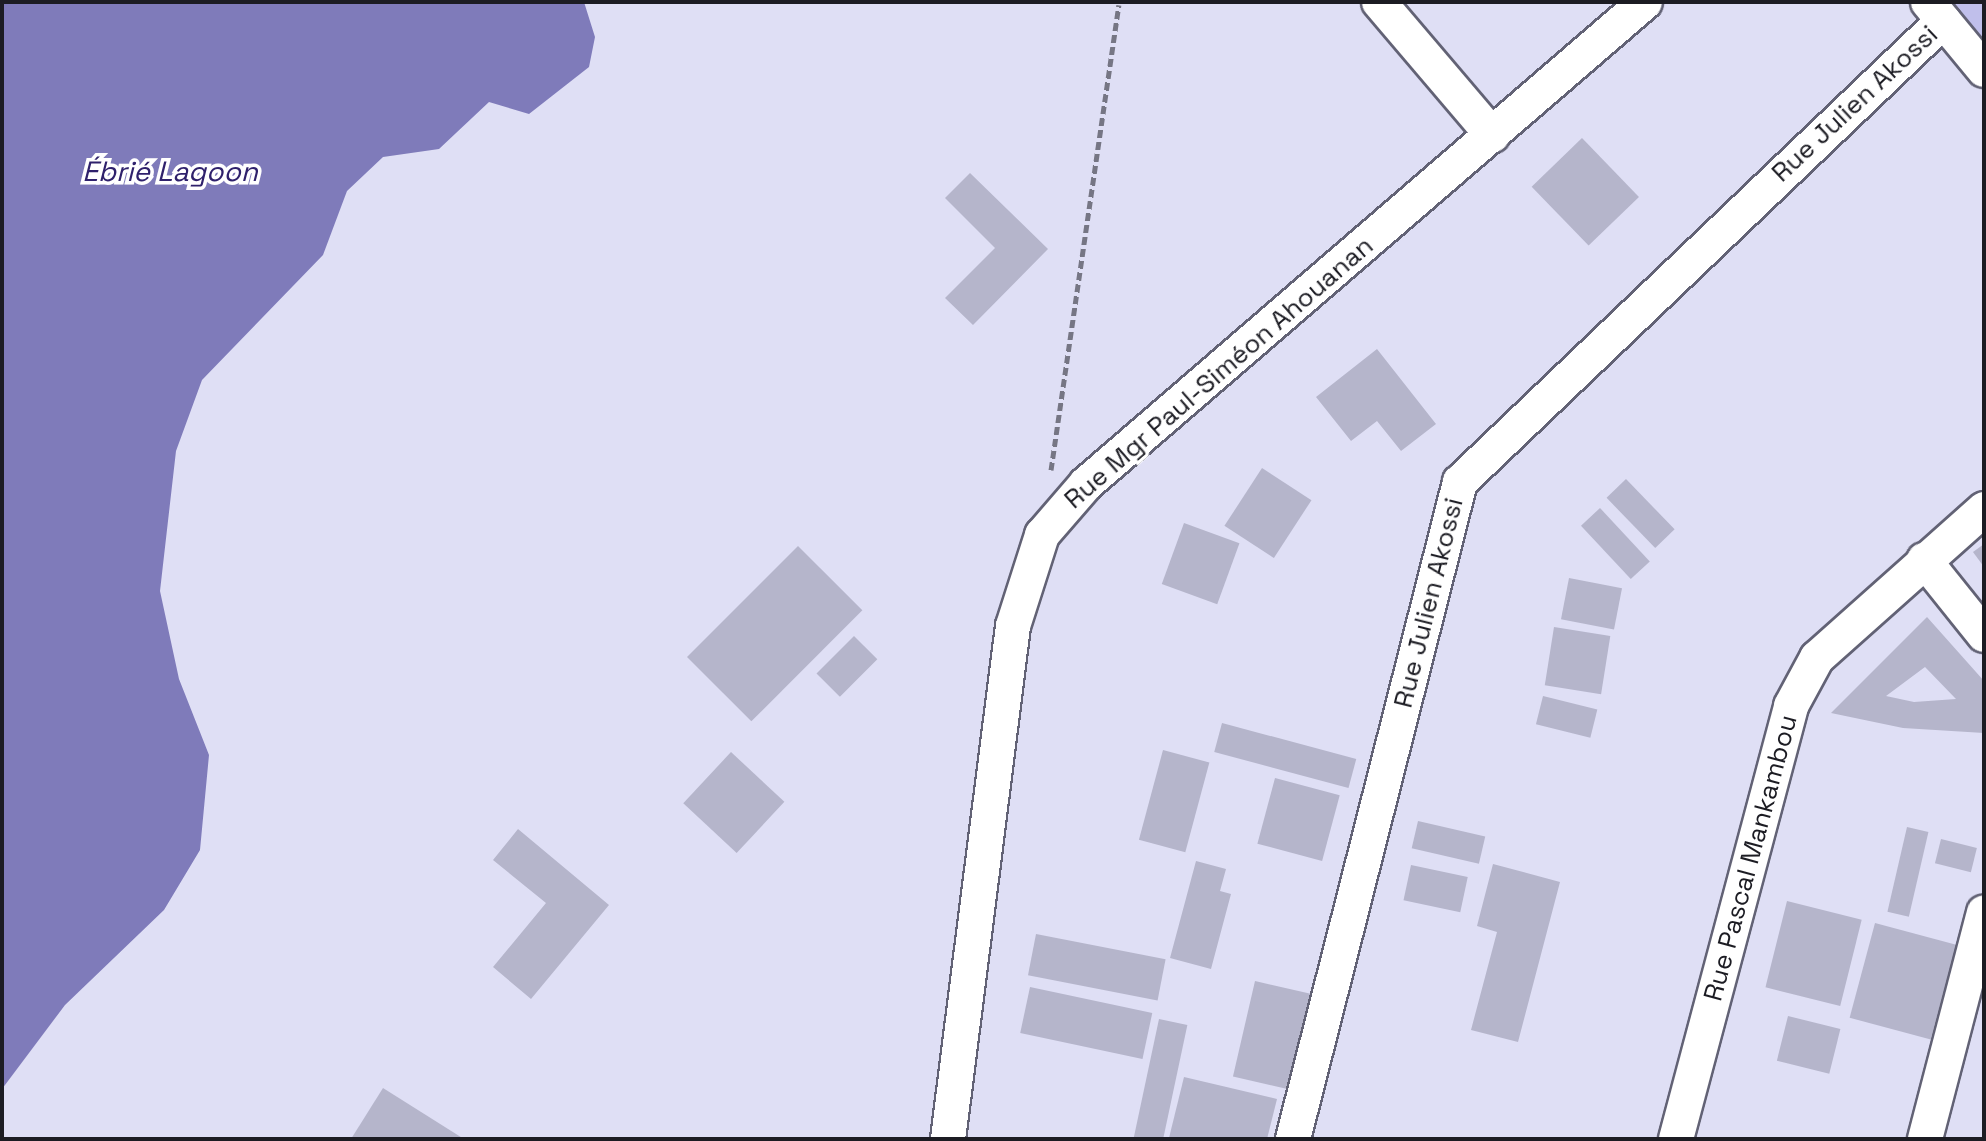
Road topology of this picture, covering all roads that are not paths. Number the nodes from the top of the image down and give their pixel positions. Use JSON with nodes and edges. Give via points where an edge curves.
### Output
{"nodes":[{"id":1,"x":1379,"y":2,"type":"edge"},
{"id":2,"x":1645,"y":2,"type":"edge"},
{"id":3,"x":1936,"y":11,"type":"edge"},
{"id":4,"x":1984,"y":70,"type":"edge"},
{"id":5,"x":1492,"y":135,"type":"junction"},
{"id":6,"x":1984,"y":509,"type":"edge"},
{"id":7,"x":1924,"y":560,"type":"junction"},
{"id":8,"x":1984,"y":635,"type":"edge"},
{"id":9,"x":1984,"y":913,"type":"edge"},
{"id":10,"x":948,"y":1139,"type":"edge"},
{"id":11,"x":1293,"y":1139,"type":"edge"},
{"id":12,"x":1676,"y":1139,"type":"edge"},
{"id":13,"x":1925,"y":1139,"type":"edge"}],
"edges":[{"from":1,"to":5,"type":"street"},
{"from":2,"to":5,"type":"street","name":"Rue Mgr Paul-Siméon Ahouanan"},
{"from":3,"to":4,"type":"street"},
{"from":3,"to":11,"type":"street","name":"Rue Julien Akossi","via":[[1460,482]]},
{"from":5,"to":10,"type":"street","name":"Rue Mgr Paul-Siméon Ahouanan","via":[[1086,484],[1042,535],[1013,626]]},
{"from":6,"to":7,"type":"street","name":"Rue Pascal Mankambou"},
{"from":7,"to":8,"type":"street"},
{"from":7,"to":12,"type":"street","name":"Rue Pascal Mankambou","via":[[1817,658],[1791,706]]},
{"from":9,"to":13,"type":"street"}]}
